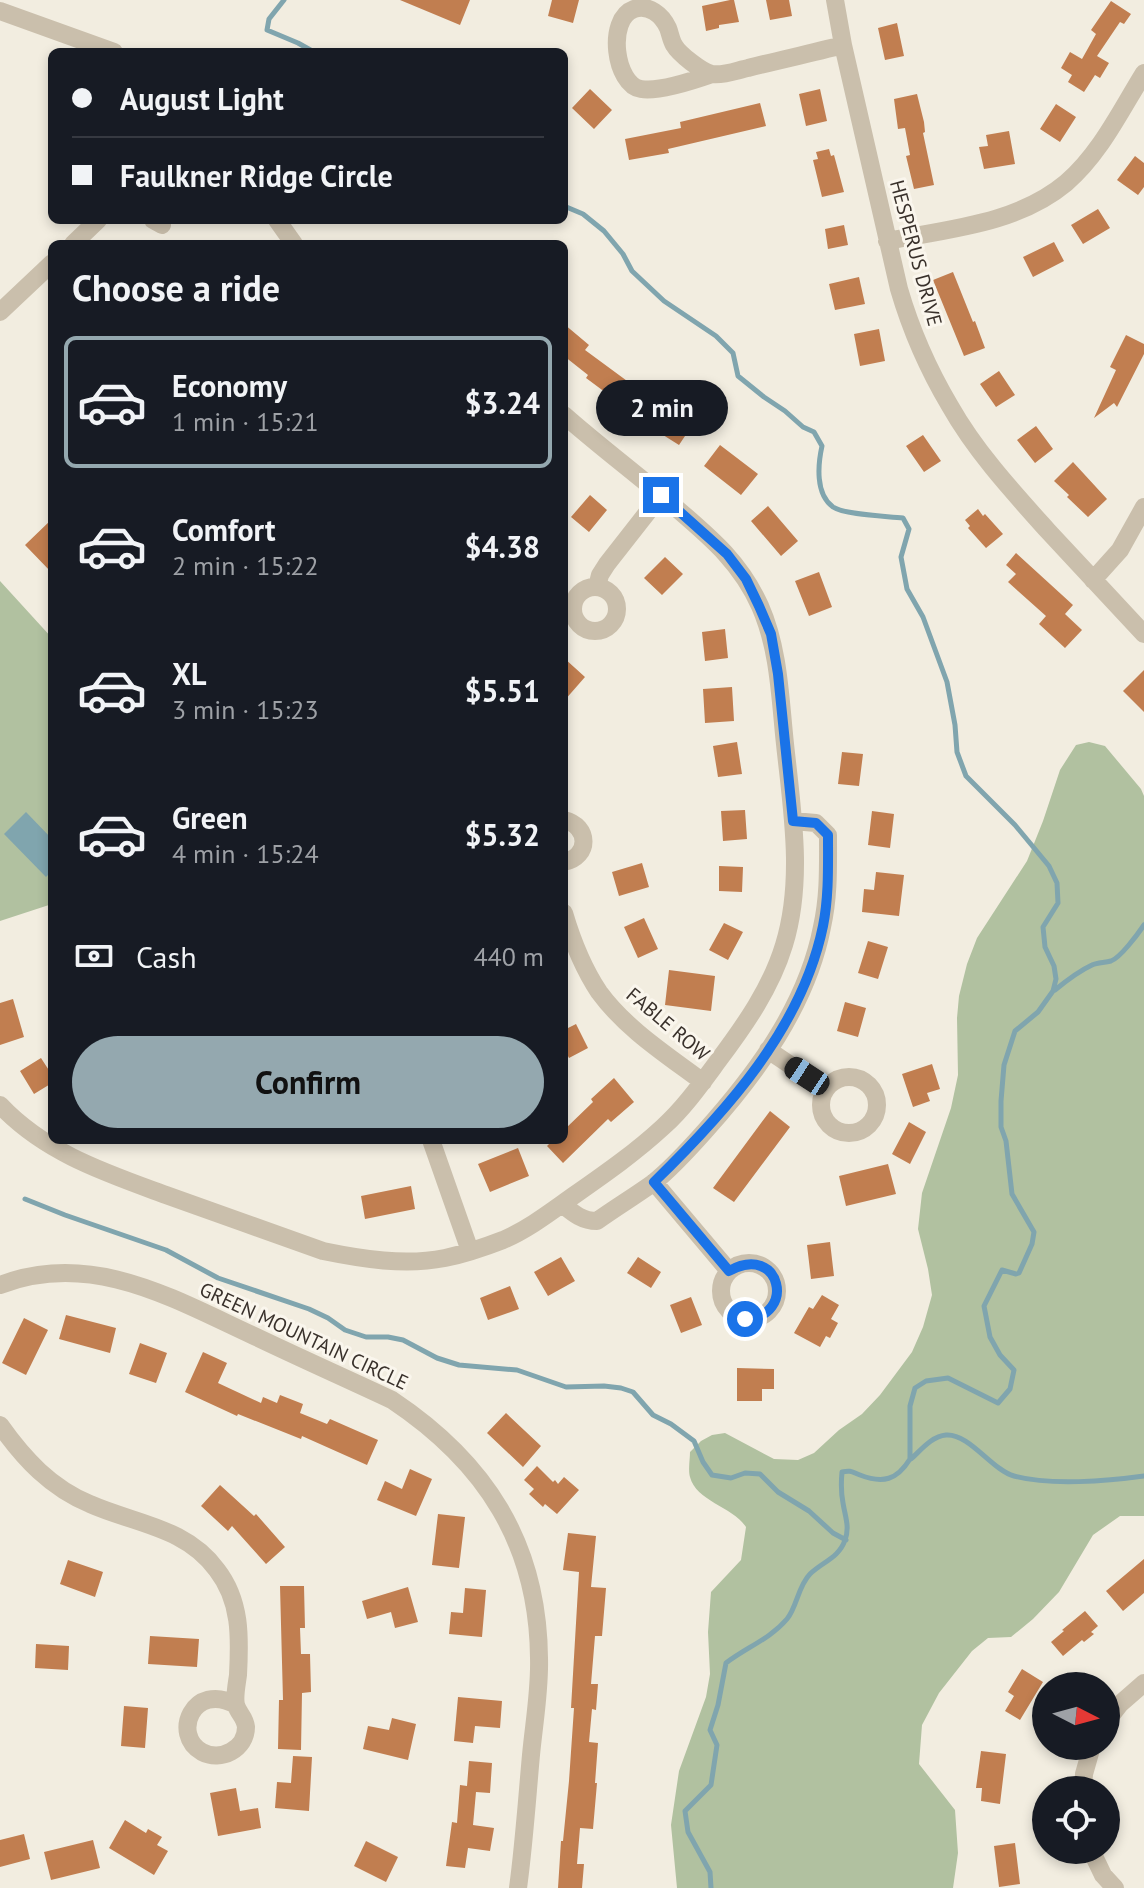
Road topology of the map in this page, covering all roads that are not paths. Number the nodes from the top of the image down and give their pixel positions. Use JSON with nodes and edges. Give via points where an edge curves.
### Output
{"nodes":[{"id":1,"x":835,"y":0,"type":"edge"},
{"id":2,"x":0,"y":11,"type":"edge"},
{"id":3,"x":843,"y":45,"type":"junction"},
{"id":4,"x":103,"y":48,"type":"edge"},
{"id":5,"x":1144,"y":73,"type":"edge"},
{"id":6,"x":712,"y":74,"type":"junction"},
{"id":7,"x":94,"y":224,"type":"edge"},
{"id":8,"x":77,"y":240,"type":"edge"},
{"id":9,"x":887,"y":241,"type":"junction"},
{"id":10,"x":48,"y":267,"type":"edge"},
{"id":11,"x":0,"y":312,"type":"edge"},
{"id":12,"x":568,"y":418,"type":"edge"},
{"id":13,"x":661,"y":495,"type":"junction"},
{"id":14,"x":1144,"y":507,"type":"edge"},
{"id":15,"x":1093,"y":580,"type":"junction"},
{"id":16,"x":597,"y":587,"type":"dead end"},
{"id":17,"x":1144,"y":634,"type":"edge"},
{"id":18,"x":568,"y":821,"type":"edge"},
{"id":19,"x":793,"y":821,"type":"junction"},
{"id":20,"x":568,"y":862,"type":"edge"},
{"id":21,"x":568,"y":924,"type":"edge"},
{"id":22,"x":768,"y":1050,"type":"junction"},
{"id":23,"x":703,"y":1082,"type":"junction"},
{"id":24,"x":826,"y":1089,"type":"dead end"},
{"id":25,"x":0,"y":1105,"type":"edge"},
{"id":26,"x":432,"y":1144,"type":"edge"},
{"id":27,"x":654,"y":1182,"type":"junction"},
{"id":28,"x":562,"y":1204,"type":"junction"},
{"id":29,"x":470,"y":1251,"type":"junction"},
{"id":30,"x":729,"y":1271,"type":"dead end"},
{"id":31,"x":0,"y":1285,"type":"edge"},
{"id":32,"x":0,"y":1425,"type":"edge"},
{"id":33,"x":1144,"y":1683,"type":"edge"},
{"id":34,"x":1120,"y":1704,"type":"edge"},
{"id":35,"x":236,"y":1705,"type":"dead end"},
{"id":36,"x":1098,"y":1864,"type":"edge"},
{"id":37,"x":518,"y":1888,"type":"edge"},
{"id":38,"x":1115,"y":1888,"type":"edge"}],
"edges":[{"from":1,"to":3,"type":"street","name":"HESPERUS DRIVE"},
{"from":2,"to":4,"type":"street"},
{"from":3,"to":6,"type":"street"},
{"from":3,"to":9,"type":"street","name":"HESPERUS DRIVE"},
{"from":5,"to":9,"type":"street","via":[[1100,145],[1048,197],[997,219]]},
{"from":6,"to":6,"type":"street","via":[[674,45],[660,15],[642,7],[625,14],[616,41],[622,71],[632,86],[651,89]]},
{"from":7,"to":8,"type":"street"},
{"from":9,"to":15,"type":"street","name":"HESPERUS DRIVE","via":[[910,325],[950,408],[1011,490]]},
{"from":10,"to":11,"type":"street"},
{"from":12,"to":13,"type":"street"},
{"from":13,"to":16,"type":"street","via":[[607,564]]},
{"from":13,"to":19,"type":"street","via":[[727,554],[746,579],[771,634]]},
{"from":14,"to":15,"type":"street","via":[[1120,550]]},
{"from":15,"to":17,"type":"street","name":"HESPERUS DRIVE"},
{"from":18,"to":20,"type":"street","via":[[576,824],[584,843]]},
{"from":19,"to":22,"type":"street","via":[[816,823],[828,835],[827,898],[815,955],[789,1017]]},
{"from":19,"to":23,"type":"street","via":[[794,898],[784,947],[761,999]]},
{"from":21,"to":23,"type":"street","name":"FABLE ROW","via":[[599,992],[641,1035]]},
{"from":22,"to":24,"type":"street"},
{"from":22,"to":27,"type":"street","via":[[730,1102]]},
{"from":23,"to":28,"type":"street","via":[[631,1155]]},
{"from":25,"to":29,"type":"street","via":[[55,1149],[98,1169],[323,1251],[388,1261],[442,1259]]},
{"from":26,"to":29,"type":"street"},
{"from":27,"to":28,"type":"street","via":[[597,1221],[579,1217]]},
{"from":27,"to":30,"type":"street"},
{"from":28,"to":29,"type":"street","via":[[505,1239]]},
{"from":31,"to":37,"type":"street","name":"GREEN MOUNTAIN CIRCLE","via":[[34,1275],[91,1274],[141,1285],[392,1400],[478,1476],[525,1564],[538,1627],[539,1671]]},
{"from":32,"to":35,"type":"street","via":[[45,1478],[90,1504],[188,1541],[219,1571],[237,1613],[240,1636]]},
{"from":33,"to":34,"type":"street"},
{"from":36,"to":38,"type":"street"}]}
